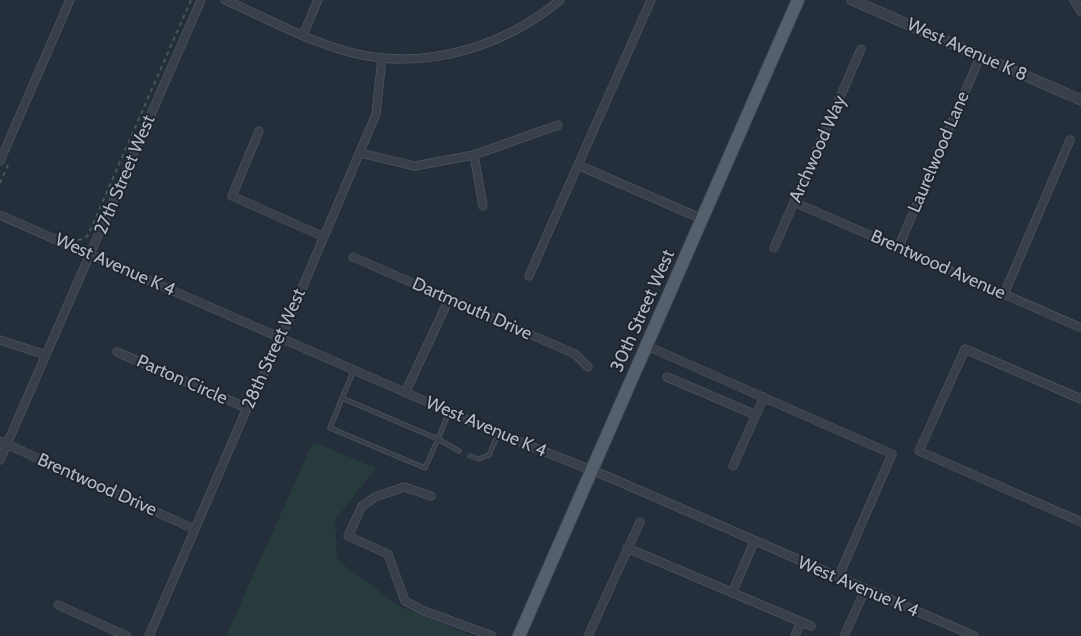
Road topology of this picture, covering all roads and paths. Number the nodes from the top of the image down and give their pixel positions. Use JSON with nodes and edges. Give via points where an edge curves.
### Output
{"nodes":[{"id":1,"x":70,"y":0,"type":"edge"},
{"id":2,"x":191,"y":0,"type":"edge"},
{"id":3,"x":200,"y":0,"type":"edge"},
{"id":4,"x":225,"y":0,"type":"edge"},
{"id":5,"x":318,"y":0,"type":"edge"},
{"id":6,"x":560,"y":0,"type":"edge"},
{"id":7,"x":651,"y":0,"type":"edge"},
{"id":8,"x":798,"y":0,"type":"edge"},
{"id":9,"x":852,"y":0,"type":"edge"},
{"id":10,"x":1074,"y":0,"type":"edge"},
{"id":11,"x":1081,"y":12,"type":"edge"},
{"id":12,"x":303,"y":35,"type":"junction"},
{"id":13,"x":861,"y":49,"type":"dead end"},
{"id":14,"x":980,"y":57,"type":"junction"},
{"id":15,"x":382,"y":58,"type":"junction"},
{"id":16,"x":1081,"y":100,"type":"edge"},
{"id":17,"x":558,"y":125,"type":"dead end"},
{"id":18,"x":259,"y":131,"type":"dead end"},
{"id":19,"x":1070,"y":140,"type":"dead end"},
{"id":20,"x":360,"y":152,"type":"junction"},
{"id":21,"x":474,"y":155,"type":"junction"},
{"id":22,"x":0,"y":161,"type":"edge"},
{"id":23,"x":578,"y":165,"type":"junction"},
{"id":24,"x":794,"y":202,"type":"junction"},
{"id":25,"x":483,"y":206,"type":"dead end"},
{"id":26,"x":0,"y":215,"type":"edge"},
{"id":27,"x":702,"y":219,"type":"junction"},
{"id":28,"x":324,"y":237,"type":"junction"},
{"id":29,"x":77,"y":240,"type":"dead end"},
{"id":30,"x":774,"y":248,"type":"dead end"},
{"id":31,"x":898,"y":248,"type":"junction"},
{"id":32,"x":91,"y":254,"type":"junction"},
{"id":33,"x":352,"y":257,"type":"dead end"},
{"id":34,"x":529,"y":276,"type":"dead end"},
{"id":35,"x":1004,"y":294,"type":"junction"},
{"id":36,"x":449,"y":299,"type":"junction"},
{"id":37,"x":1081,"y":328,"type":"edge"},
{"id":38,"x":281,"y":338,"type":"junction"},
{"id":39,"x":0,"y":340,"type":"edge"},
{"id":40,"x":647,"y":346,"type":"junction"},
{"id":41,"x":117,"y":352,"type":"dead end"},
{"id":42,"x":46,"y":355,"type":"junction"},
{"id":43,"x":588,"y":367,"type":"dead end"},
{"id":44,"x":354,"y":370,"type":"junction"},
{"id":45,"x":667,"y":377,"type":"dead end"},
{"id":46,"x":405,"y":393,"type":"junction"},
{"id":47,"x":764,"y":397,"type":"junction"},
{"id":48,"x":342,"y":398,"type":"junction"},
{"id":49,"x":1081,"y":399,"type":"edge"},
{"id":50,"x":247,"y":408,"type":"junction"},
{"id":51,"x":449,"y":412,"type":"junction"},
{"id":52,"x":756,"y":415,"type":"junction"},
{"id":53,"x":498,"y":433,"type":"junction"},
{"id":54,"x":438,"y":439,"type":"junction"},
{"id":55,"x":4,"y":443,"type":"edge"},
{"id":56,"x":459,"y":451,"type":"dead end"},
{"id":57,"x":470,"y":456,"type":"dead end"},
{"id":58,"x":0,"y":460,"type":"edge"},
{"id":59,"x":733,"y":466,"type":"dead end"},
{"id":60,"x":591,"y":471,"type":"junction"},
{"id":61,"x":431,"y":496,"type":"dead end"},
{"id":62,"x":640,"y":522,"type":"dead end"},
{"id":63,"x":1081,"y":522,"type":"edge"},
{"id":64,"x":194,"y":529,"type":"junction"},
{"id":65,"x":754,"y":542,"type":"junction"},
{"id":66,"x":627,"y":548,"type":"junction"},
{"id":67,"x":838,"y":578,"type":"junction"},
{"id":68,"x":865,"y":590,"type":"junction"},
{"id":69,"x":732,"y":593,"type":"junction"},
{"id":70,"x":58,"y":605,"type":"dead end"},
{"id":71,"x":801,"y":622,"type":"junction"},
{"id":72,"x":811,"y":626,"type":"dead end"},
{"id":73,"x":969,"y":635,"type":"edge"},
{"id":74,"x":127,"y":636,"type":"edge"},
{"id":75,"x":149,"y":636,"type":"edge"},
{"id":76,"x":492,"y":636,"type":"edge"},
{"id":77,"x":519,"y":636,"type":"edge"},
{"id":78,"x":590,"y":636,"type":"edge"},
{"id":79,"x":795,"y":636,"type":"edge"},
{"id":80,"x":844,"y":636,"type":"edge"}],
"edges":[{"from":1,"to":22,"type":"street"},
{"from":2,"to":29,"type":"path","via":[[88,235]]},
{"from":3,"to":32,"type":"street","name":"27th Street West"},
{"from":4,"to":12,"type":"street"},
{"from":5,"to":12,"type":"street"},
{"from":6,"to":15,"type":"street","via":[[539,18],[494,40],[452,54],[409,59]]},
{"from":7,"to":23,"type":"street"},
{"from":8,"to":27,"type":"main road","name":"30th Street West"},
{"from":9,"to":14,"type":"street","name":"West Avenue K 8"},
{"from":10,"to":11,"type":"street"},
{"from":12,"to":15,"type":"street","via":[[352,52]]},
{"from":13,"to":24,"type":"street","name":"Archwood Way"},
{"from":14,"to":16,"type":"street","name":"West Avenue K 8"},
{"from":14,"to":31,"type":"street","name":"Laurelwood Lane"},
{"from":15,"to":20,"type":"street","name":"28th Street West","via":[[376,114]]},
{"from":17,"to":21,"type":"street"},
{"from":18,"to":28,"type":"street","via":[[232,196]]},
{"from":19,"to":35,"type":"street"},
{"from":20,"to":21,"type":"street","via":[[415,166]]},
{"from":20,"to":28,"type":"street","name":"28th Street West"},
{"from":21,"to":25,"type":"street"},
{"from":23,"to":27,"type":"street"},
{"from":23,"to":34,"type":"street"},
{"from":24,"to":30,"type":"street","name":"Archwood Way"},
{"from":24,"to":31,"type":"street","name":"Brentwood Avenue"},
{"from":26,"to":32,"type":"street","name":"West Avenue K 4"},
{"from":27,"to":40,"type":"main road","name":"30th Street West"},
{"from":28,"to":38,"type":"street","name":"28th Street West"},
{"from":31,"to":35,"type":"street","name":"Brentwood Avenue"},
{"from":32,"to":38,"type":"street","name":"West Avenue K 4"},
{"from":32,"to":42,"type":"street","name":"27th Street West"},
{"from":33,"to":36,"type":"street","name":"Dartmouth Drive"},
{"from":35,"to":37,"type":"street","name":"Brentwood Avenue"},
{"from":36,"to":43,"type":"street","name":"Dartmouth Drive","via":[[575,354]]},
{"from":36,"to":46,"type":"street"},
{"from":38,"to":44,"type":"street","name":"West Avenue K 4"},
{"from":38,"to":50,"type":"street","name":"28th Street West"},
{"from":39,"to":42,"type":"street"},
{"from":40,"to":47,"type":"street"},
{"from":40,"to":60,"type":"main road","name":"30th Street West"},
{"from":41,"to":50,"type":"street","name":"Parton Circle"},
{"from":42,"to":55,"type":"street","name":"27th Street West"},
{"from":44,"to":46,"type":"street","name":"West Avenue K 4"},
{"from":44,"to":48,"type":"lane"},
{"from":45,"to":52,"type":"street"},
{"from":46,"to":51,"type":"street","name":"West Avenue K 4"},
{"from":47,"to":52,"type":"street"},
{"from":47,"to":67,"type":"street","via":[[892,454]]},
{"from":48,"to":54,"type":"lane"},
{"from":48,"to":54,"type":"lane","via":[[330,428],[425,468]]},
{"from":49,"to":63,"type":"street","via":[[965,349],[919,452]]},
{"from":50,"to":64,"type":"street","name":"28th Street West"},
{"from":51,"to":53,"type":"street","name":"West Avenue K 4"},
{"from":51,"to":54,"type":"lane"},
{"from":52,"to":59,"type":"street"},
{"from":53,"to":57,"type":"lane","via":[[489,455],[479,459]]},
{"from":53,"to":60,"type":"street","name":"West Avenue K 4"},
{"from":54,"to":56,"type":"lane"},
{"from":55,"to":58,"type":"street","name":"27th Street West"},
{"from":55,"to":64,"type":"street","name":"Brentwood Drive"},
{"from":60,"to":65,"type":"street","name":"West Avenue K 4"},
{"from":60,"to":77,"type":"main road","name":"30th Street West"},
{"from":61,"to":76,"type":"street","via":[[404,487],[375,497],[362,506],[348,536],[388,554],[405,601]]},
{"from":62,"to":66,"type":"street"},
{"from":64,"to":75,"type":"street","name":"28th Street West"},
{"from":65,"to":67,"type":"street","name":"West Avenue K 4"},
{"from":65,"to":69,"type":"street"},
{"from":66,"to":69,"type":"street"},
{"from":66,"to":78,"type":"street"},
{"from":67,"to":68,"type":"street","name":"West Avenue K 4"},
{"from":68,"to":73,"type":"street","name":"West Avenue K 4"},
{"from":68,"to":80,"type":"street"},
{"from":69,"to":71,"type":"street"},
{"from":70,"to":74,"type":"street"},
{"from":71,"to":72,"type":"street"},
{"from":71,"to":79,"type":"street"}]}
